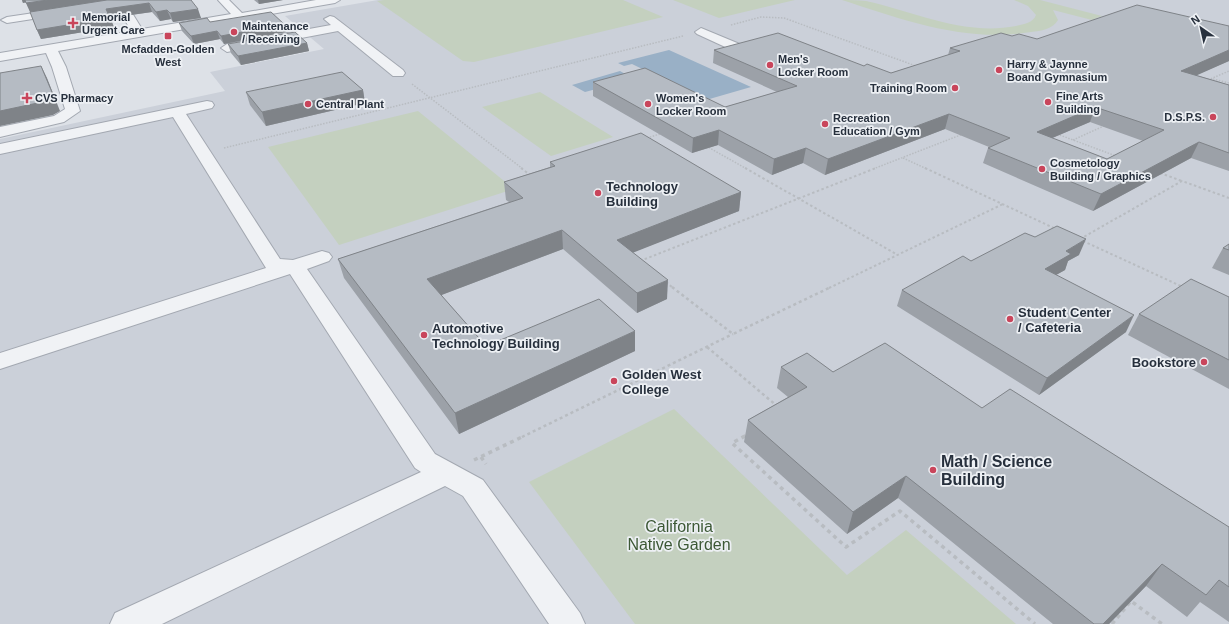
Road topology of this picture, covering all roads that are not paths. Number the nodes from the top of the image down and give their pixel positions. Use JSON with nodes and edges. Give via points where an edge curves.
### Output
{"nodes":[{"id":1,"x":223,"y":0,"type":"edge"},
{"id":2,"x":335,"y":0,"type":"edge"},
{"id":3,"x":67,"y":1,"type":"dead end"},
{"id":4,"x":120,"y":2,"type":"edge"},
{"id":5,"x":311,"y":4,"type":"junction"},
{"id":6,"x":105,"y":5,"type":"edge"},
{"id":7,"x":75,"y":10,"type":"edge"},
{"id":8,"x":239,"y":16,"type":"junction"},
{"id":9,"x":4,"y":19,"type":"edge"},
{"id":10,"x":340,"y":27,"type":"junction"},
{"id":11,"x":701,"y":32,"type":"road end"},
{"id":12,"x":138,"y":33,"type":"junction"},
{"id":13,"x":12,"y":42,"type":"dead end"},
{"id":14,"x":50,"y":48,"type":"junction"},
{"id":15,"x":228,"y":48,"type":"edge"},
{"id":16,"x":738,"y":48,"type":"edge"},
{"id":17,"x":16,"y":54,"type":"junction"},
{"id":18,"x":0,"y":57,"type":"edge"},
{"id":19,"x":59,"y":67,"type":"junction"},
{"id":20,"x":44,"y":70,"type":"edge"},
{"id":21,"x":398,"y":72,"type":"road end"},
{"id":22,"x":207,"y":105,"type":"dead end"},
{"id":23,"x":177,"y":112,"type":"junction"},
{"id":24,"x":0,"y":132,"type":"edge"},
{"id":25,"x":0,"y":149,"type":"edge"},
{"id":26,"x":322,"y":257,"type":"dead end"},
{"id":27,"x":295,"y":266,"type":"junction"},
{"id":28,"x":0,"y":361,"type":"edge"},
{"id":29,"x":446,"y":473,"type":"junction"},
{"id":30,"x":127,"y":624,"type":"edge"},
{"id":31,"x":568,"y":624,"type":"edge"}],
"edges":[{"from":1,"to":8,"type":"street"},
{"from":2,"to":5,"type":"street"},
{"from":3,"to":9,"type":"street"},
{"from":4,"to":6,"type":"street"},
{"from":4,"to":12,"type":"street"},
{"from":5,"to":8,"type":"street"},
{"from":5,"to":10,"type":"street"},
{"from":7,"to":9,"type":"street"},
{"from":8,"to":12,"type":"street"},
{"from":10,"to":15,"type":"street"},
{"from":10,"to":21,"type":"street"},
{"from":11,"to":16,"type":"street"},
{"from":12,"to":14,"type":"street"},
{"from":13,"to":17,"type":"street"},
{"from":14,"to":17,"type":"street"},
{"from":14,"to":19,"type":"street"},
{"from":17,"to":18,"type":"street"},
{"from":19,"to":20,"type":"street"},
{"from":19,"to":24,"type":"street","via":[[74,110],[59,118]]},
{"from":22,"to":23,"type":"street"},
{"from":23,"to":25,"type":"street"},
{"from":23,"to":27,"type":"street","via":[[274,265]]},
{"from":26,"to":27,"type":"street"},
{"from":27,"to":28,"type":"street"},
{"from":27,"to":29,"type":"street","via":[[425,461]]},
{"from":29,"to":30,"type":"street"},
{"from":29,"to":31,"type":"street","via":[[473,488]]}]}
